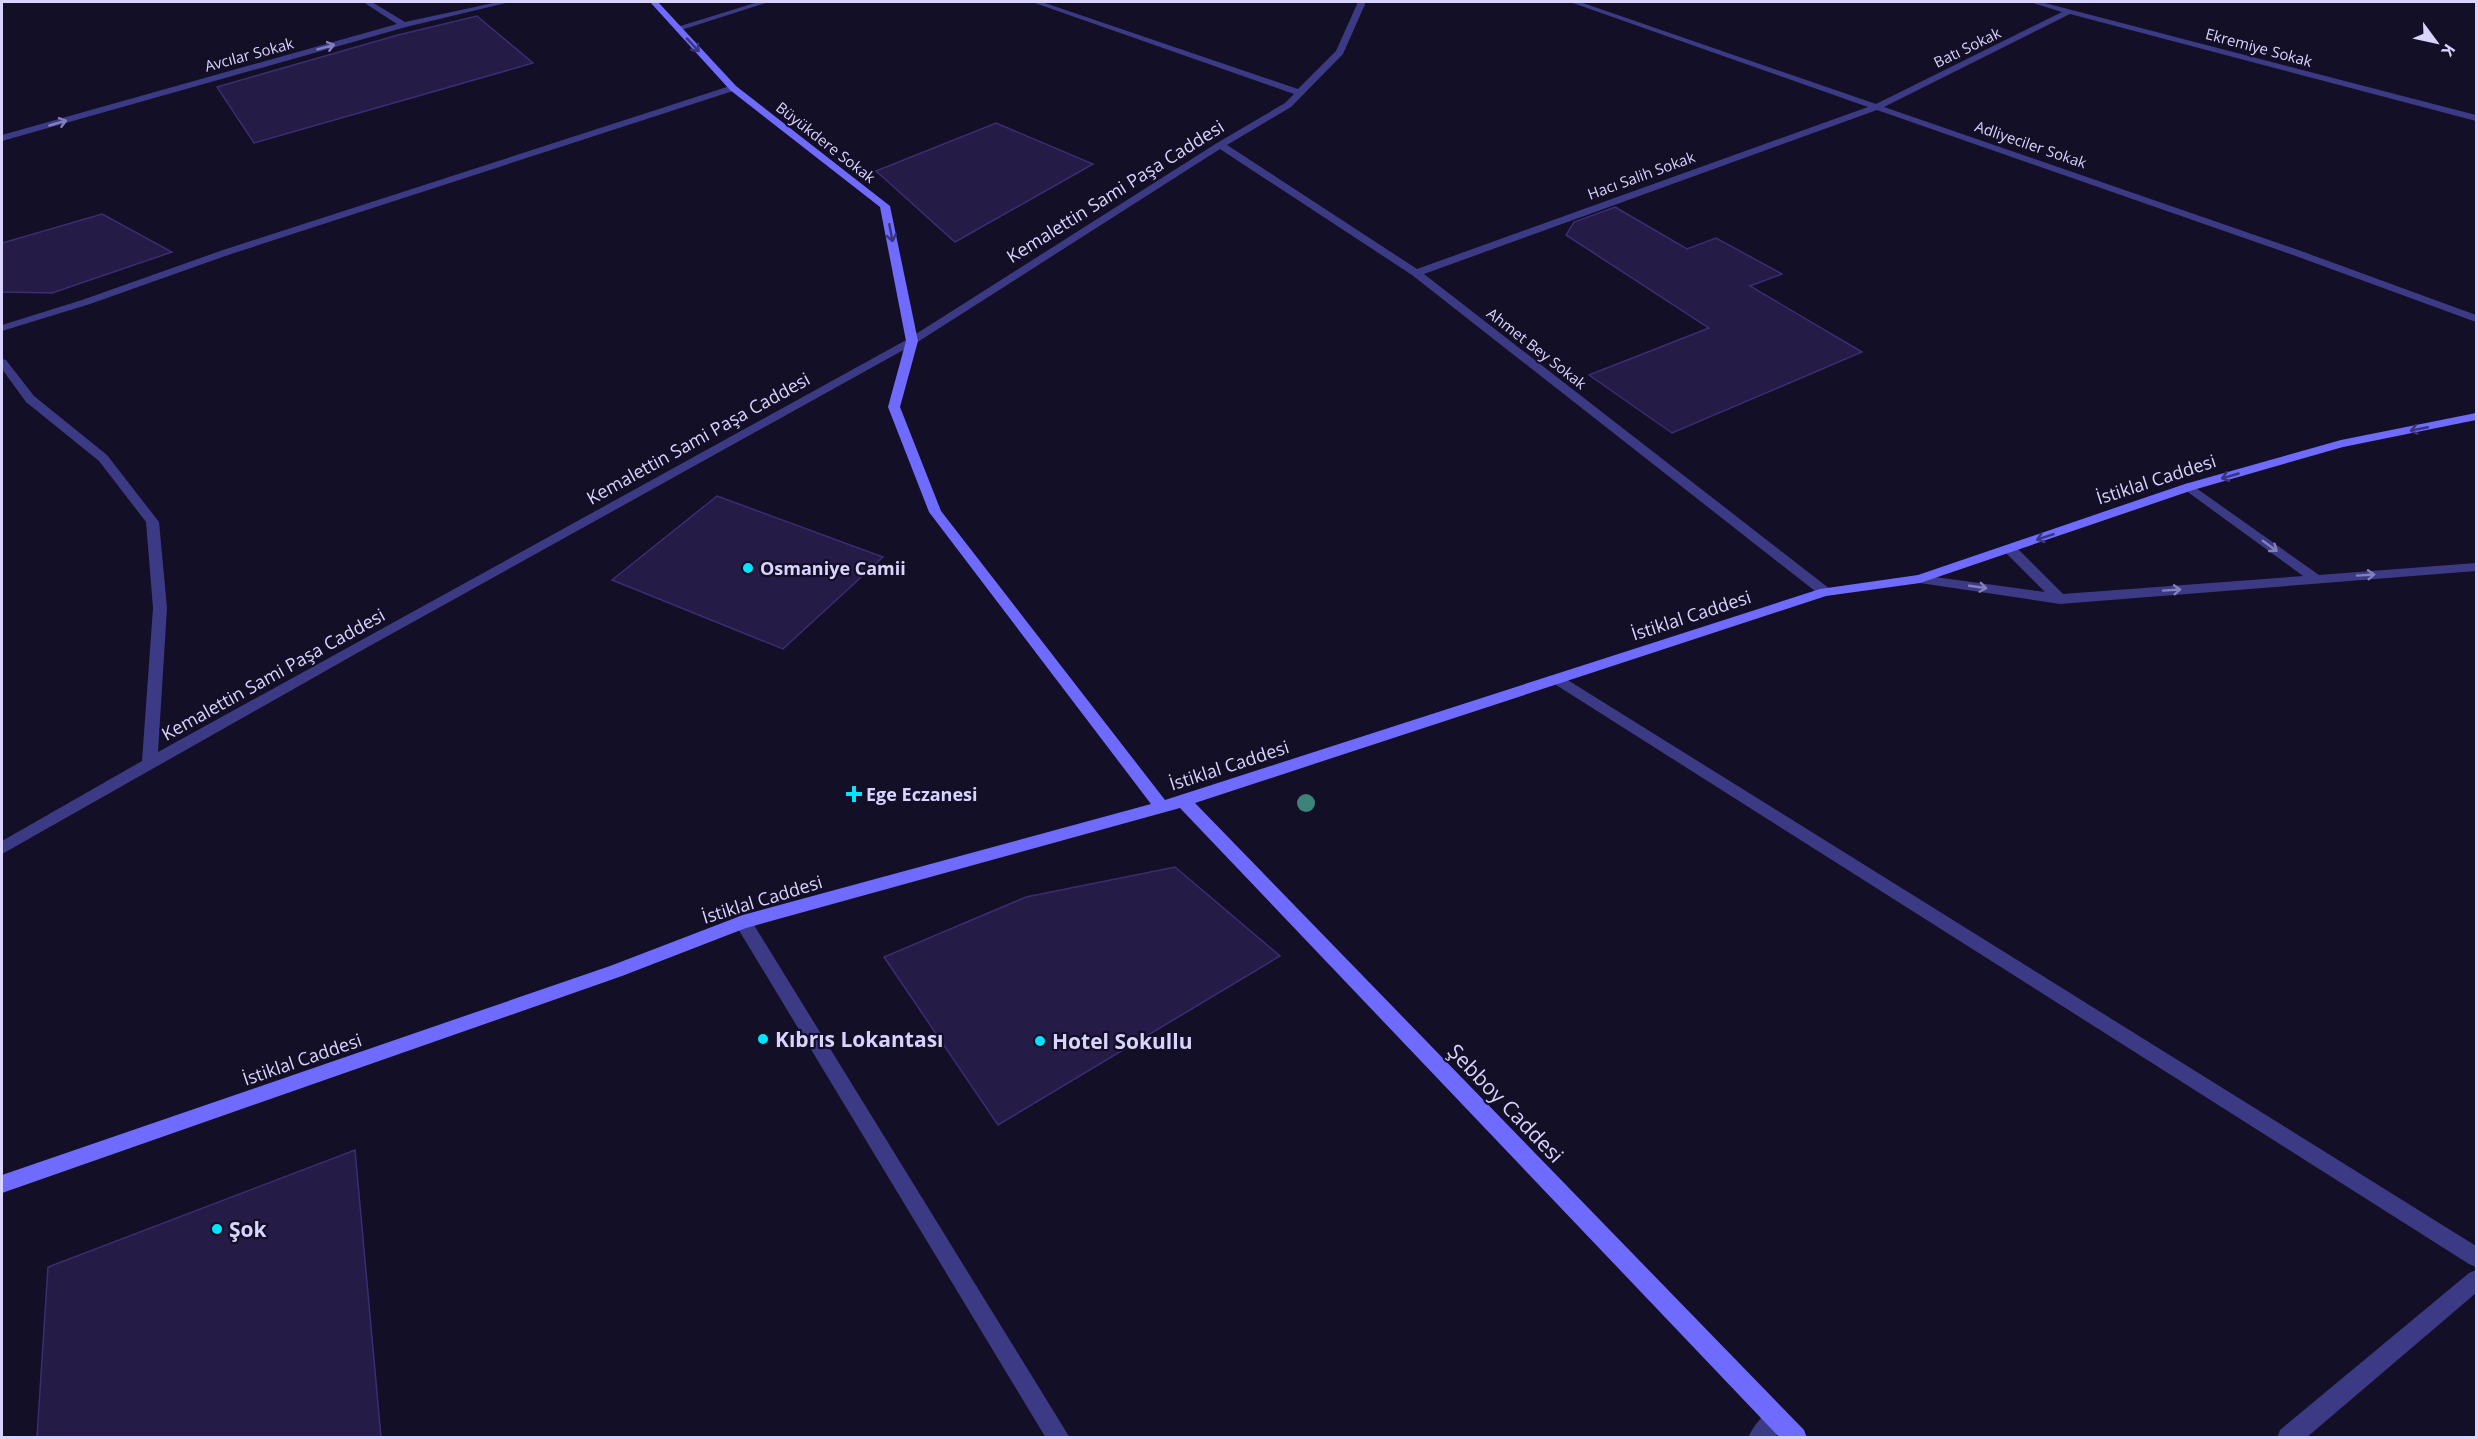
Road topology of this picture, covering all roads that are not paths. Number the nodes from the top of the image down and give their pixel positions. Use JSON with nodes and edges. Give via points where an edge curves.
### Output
{"nodes":[{"id":1,"x":367,"y":2,"type":"edge"},
{"id":2,"x":506,"y":2,"type":"edge"},
{"id":3,"x":654,"y":2,"type":"edge"},
{"id":4,"x":765,"y":2,"type":"edge"},
{"id":5,"x":1036,"y":2,"type":"edge"},
{"id":6,"x":1362,"y":2,"type":"edge"},
{"id":7,"x":1574,"y":2,"type":"edge"},
{"id":8,"x":2034,"y":2,"type":"edge"},
{"id":9,"x":2070,"y":11,"type":"junction"},
{"id":10,"x":404,"y":25,"type":"junction"},
{"id":11,"x":678,"y":28,"type":"junction"},
{"id":12,"x":733,"y":88,"type":"junction"},
{"id":13,"x":1300,"y":93,"type":"junction"},
{"id":14,"x":1877,"y":106,"type":"junction"},
{"id":15,"x":2476,"y":118,"type":"edge"},
{"id":16,"x":2,"y":138,"type":"edge"},
{"id":17,"x":1220,"y":145,"type":"junction"},
{"id":18,"x":1416,"y":273,"type":"junction"},
{"id":19,"x":2476,"y":319,"type":"edge"},
{"id":20,"x":2,"y":328,"type":"edge"},
{"id":21,"x":912,"y":341,"type":"junction"},
{"id":22,"x":2,"y":362,"type":"edge"},
{"id":23,"x":2476,"y":417,"type":"edge"},
{"id":24,"x":2189,"y":487,"type":"junction"},
{"id":25,"x":2010,"y":549,"type":"junction"},
{"id":26,"x":2476,"y":567,"type":"edge"},
{"id":27,"x":1920,"y":579,"type":"junction"},
{"id":28,"x":2316,"y":579,"type":"junction"},
{"id":29,"x":1825,"y":592,"type":"junction"},
{"id":30,"x":2060,"y":599,"type":"junction"},
{"id":31,"x":1558,"y":679,"type":"junction"},
{"id":32,"x":150,"y":764,"type":"junction"},
{"id":33,"x":1183,"y":801,"type":"junction"},
{"id":34,"x":1162,"y":807,"type":"junction"},
{"id":35,"x":2,"y":848,"type":"edge"},
{"id":36,"x":743,"y":922,"type":"junction"},
{"id":37,"x":2,"y":1184,"type":"edge"},
{"id":38,"x":2476,"y":1257,"type":"edge"},
{"id":39,"x":2476,"y":1280,"type":"edge"},
{"id":40,"x":1777,"y":1418,"type":"junction"},
{"id":41,"x":1059,"y":1437,"type":"edge"},
{"id":42,"x":1759,"y":1437,"type":"edge"},
{"id":43,"x":1796,"y":1437,"type":"edge"},
{"id":44,"x":2288,"y":1437,"type":"edge"}],
"edges":[{"from":1,"to":10,"type":"street"},
{"from":2,"to":10,"type":"street","name":"Avcılar Sokak"},
{"from":3,"to":11,"type":"street","name":"Büyükdere Sokak"},
{"from":4,"to":11,"type":"street"},
{"from":5,"to":13,"type":"street"},
{"from":6,"to":13,"type":"street","name":"Kemalettin Sami Paşa Caddesi","via":[[1340,52]]},
{"from":7,"to":14,"type":"street","name":"Adliyeciler Sokak"},
{"from":8,"to":9,"type":"street","name":"Ekremiye Sokak"},
{"from":9,"to":14,"type":"street","name":"Batı Sokak"},
{"from":9,"to":15,"type":"street","name":"Ekremiye Sokak"},
{"from":16,"to":10,"type":"street","name":"Avcılar Sokak","one_way":true},
{"from":11,"to":12,"type":"street","name":"Büyükdere Sokak","one_way":true},
{"from":12,"to":20,"type":"street"},
{"from":12,"to":21,"type":"street","name":"Büyükdere Sokak","one_way":true,"via":[[885,206]]},
{"from":13,"to":17,"type":"street","name":"Kemalettin Sami Paşa Caddesi","via":[[1288,105]]},
{"from":14,"to":18,"type":"street","name":"Hacı Salih Sokak"},
{"from":14,"to":19,"type":"street","name":"Adliyeciler Sokak"},
{"from":17,"to":18,"type":"street","name":"Ahmet Bey Sokak"},
{"from":17,"to":21,"type":"street","name":"Kemalettin Sami Paşa Caddesi"},
{"from":18,"to":29,"type":"street","name":"Ahmet Bey Sokak"},
{"from":21,"to":32,"type":"street","name":"Kemalettin Sami Paşa Caddesi"},
{"from":21,"to":34,"type":"street","via":[[894,407],[935,512]]},
{"from":22,"to":32,"type":"street","via":[[30,399],[103,458],[152,522],[160,608]]},
{"from":23,"to":24,"type":"street","name":"İstiklal Caddesi","one_way":true,"via":[[2341,444]]},
{"from":24,"to":25,"type":"street","name":"İstiklal Caddesi","one_way":true},
{"from":24,"to":28,"type":"street","one_way":true},
{"from":25,"to":27,"type":"street","name":"İstiklal Caddesi"},
{"from":25,"to":30,"type":"street"},
{"from":28,"to":26,"type":"street","one_way":true},
{"from":27,"to":29,"type":"street","name":"İstiklal Caddesi"},
{"from":27,"to":30,"type":"street","one_way":true},
{"from":30,"to":28,"type":"street","one_way":true},
{"from":29,"to":31,"type":"street","name":"İstiklal Caddesi"},
{"from":31,"to":33,"type":"street","name":"İstiklal Caddesi"},
{"from":31,"to":38,"type":"street"},
{"from":32,"to":35,"type":"street","name":"Kemalettin Sami Paşa Caddesi"},
{"from":33,"to":34,"type":"street","name":"İstiklal Caddesi"},
{"from":33,"to":40,"type":"street","name":"Şebboy Caddesi"},
{"from":34,"to":36,"type":"street","name":"İstiklal Caddesi"},
{"from":36,"to":37,"type":"street","name":"İstiklal Caddesi"},
{"from":36,"to":41,"type":"street"},
{"from":39,"to":44,"type":"street"},
{"from":40,"to":42,"type":"street"},
{"from":40,"to":43,"type":"street","name":"Şebboy Caddesi"}]}
